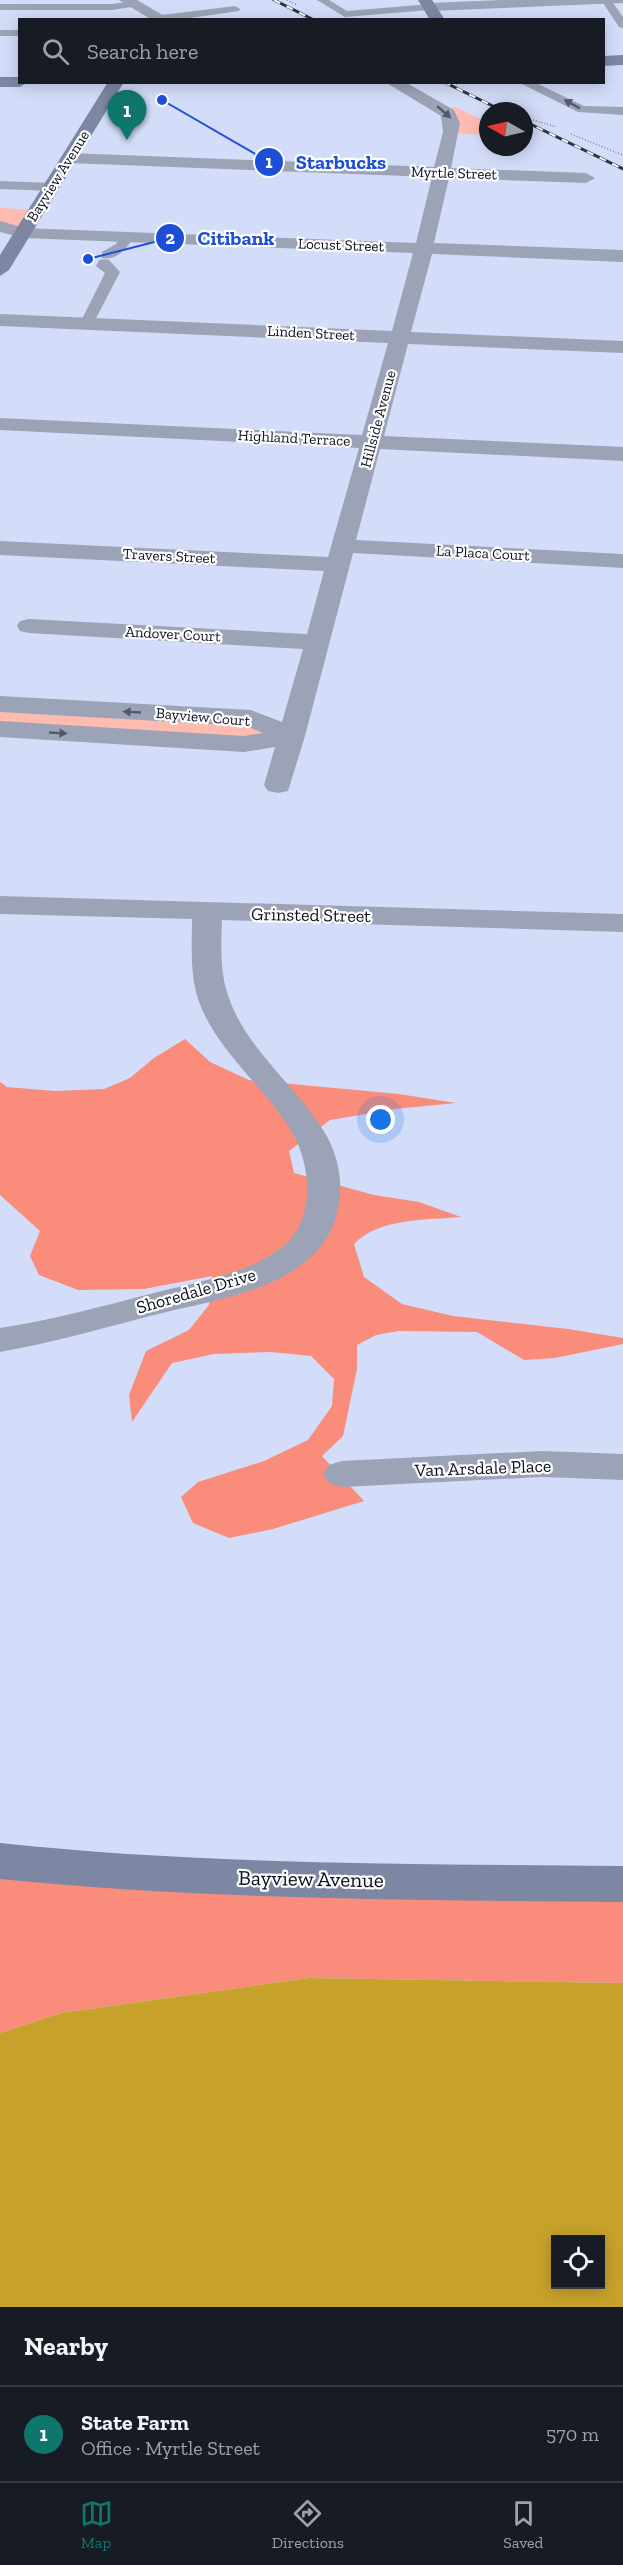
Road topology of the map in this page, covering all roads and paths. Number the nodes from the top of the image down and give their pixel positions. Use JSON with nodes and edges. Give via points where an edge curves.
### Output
{"nodes":[{"id":1,"x":322,"y":0,"type":"edge"},
{"id":2,"x":614,"y":1,"type":"edge"},
{"id":3,"x":130,"y":2,"type":"edge"},
{"id":4,"x":514,"y":2,"type":"edge"},
{"id":5,"x":0,"y":7,"type":"edge"},
{"id":6,"x":235,"y":9,"type":"dead end"},
{"id":7,"x":431,"y":9,"type":"edge"},
{"id":8,"x":161,"y":18,"type":"edge"},
{"id":9,"x":170,"y":18,"type":"edge"},
{"id":10,"x":623,"y":25,"type":"edge"},
{"id":11,"x":0,"y":33,"type":"edge"},
{"id":12,"x":18,"y":33,"type":"edge"},
{"id":13,"x":623,"y":60,"type":"edge"},
{"id":14,"x":605,"y":61,"type":"edge"},
{"id":15,"x":0,"y":82,"type":"edge"},
{"id":16,"x":18,"y":82,"type":"edge"},
{"id":17,"x":115,"y":84,"type":"edge"},
{"id":18,"x":397,"y":84,"type":"edge"},
{"id":19,"x":527,"y":84,"type":"edge"},
{"id":20,"x":623,"y":111,"type":"edge"},
{"id":21,"x":533,"y":119,"type":"edge"},
{"id":22,"x":623,"y":155,"type":"edge"},
{"id":23,"x":69,"y":158,"type":"junction"},
{"id":24,"x":441,"y":173,"type":"junction"},
{"id":25,"x":586,"y":178,"type":"dead end"},
{"id":26,"x":0,"y":185,"type":"edge"},
{"id":27,"x":51,"y":187,"type":"junction"},
{"id":28,"x":15,"y":209,"type":"dead end"},
{"id":29,"x":37,"y":210,"type":"junction"},
{"id":30,"x":0,"y":226,"type":"edge"},
{"id":31,"x":23,"y":233,"type":"junction"},
{"id":32,"x":424,"y":248,"type":"junction"},
{"id":33,"x":117,"y":256,"type":"junction"},
{"id":34,"x":623,"y":256,"type":"edge"},
{"id":35,"x":0,"y":270,"type":"edge"},
{"id":36,"x":0,"y":320,"type":"edge"},
{"id":37,"x":87,"y":323,"type":"junction"},
{"id":38,"x":400,"y":337,"type":"junction"},
{"id":39,"x":623,"y":347,"type":"edge"},
{"id":40,"x":0,"y":424,"type":"edge"},
{"id":41,"x":372,"y":442,"type":"junction"},
{"id":42,"x":623,"y":454,"type":"edge"},
{"id":43,"x":0,"y":548,"type":"edge"},
{"id":44,"x":341,"y":555,"type":"junction"},
{"id":45,"x":623,"y":561,"type":"edge"},
{"id":46,"x":29,"y":626,"type":"dead end"},
{"id":47,"x":317,"y":642,"type":"junction"},
{"id":48,"x":0,"y":704,"type":"edge"},
{"id":49,"x":0,"y":729,"type":"edge"},
{"id":50,"x":292,"y":736,"type":"junction"},
{"id":51,"x":278,"y":785,"type":"dead end"},
{"id":52,"x":0,"y":905,"type":"edge"},
{"id":53,"x":207,"y":912,"type":"junction"},
{"id":54,"x":623,"y":923,"type":"edge"},
{"id":55,"x":0,"y":1340,"type":"edge"},
{"id":56,"x":623,"y":1467,"type":"edge"},
{"id":57,"x":342,"y":1474,"type":"dead end"},
{"id":58,"x":0,"y":1861,"type":"edge"},
{"id":59,"x":623,"y":1884,"type":"edge"}],
"edges":[{"from":1,"to":7,"type":"lane","via":[[345,14]]},
{"from":2,"to":4,"type":"street"},
{"from":2,"to":10,"type":"lane"},
{"from":3,"to":5,"type":"lane","via":[[112,7]]},
{"from":3,"to":8,"type":"street"},
{"from":4,"to":7,"type":"street"},
{"from":6,"to":9,"type":"lane"},
{"from":11,"to":12,"type":"lane"},
{"from":13,"to":14,"type":"street"},
{"from":15,"to":16,"type":"street"},
{"from":17,"to":23,"type":"street","name":"Bayview Avenue"},
{"from":18,"to":24,"type":"street","name":"Hillside Avenue","one_way":true,"via":[[443,109],[451,118]]},
{"from":20,"to":19,"type":"lane","one_way":true,"via":[[582,109]]},
{"from":21,"to":22,"type":"path"},
{"from":23,"to":24,"type":"street","name":"Myrtle Street"},
{"from":23,"to":27,"type":"street","name":"Bayview Avenue"},
{"from":24,"to":25,"type":"street","name":"Myrtle Street"},
{"from":24,"to":32,"type":"street","name":"Hillside Avenue"},
{"from":26,"to":27,"type":"lane"},
{"from":27,"to":29,"type":"street","name":"Bayview Avenue"},
{"from":28,"to":29,"type":"street"},
{"from":29,"to":31,"type":"street","name":"Bayview Avenue"},
{"from":30,"to":31,"type":"street","name":"Locust Street"},
{"from":31,"to":33,"type":"street","name":"Locust Street"},
{"from":31,"to":35,"type":"street","name":"Bayview Avenue"},
{"from":32,"to":33,"type":"street","name":"Locust Street"},
{"from":32,"to":34,"type":"street","name":"Locust Street"},
{"from":32,"to":38,"type":"street","name":"Hillside Avenue"},
{"from":33,"to":37,"type":"lane"},
{"from":36,"to":37,"type":"street","name":"Linden Street"},
{"from":37,"to":38,"type":"street","name":"Linden Street"},
{"from":38,"to":39,"type":"street","name":"Linden Street"},
{"from":38,"to":41,"type":"street","name":"Hillside Avenue"},
{"from":40,"to":41,"type":"street","name":"Highland Terrace"},
{"from":41,"to":42,"type":"street","name":"Highland Terrace"},
{"from":41,"to":44,"type":"street","name":"Hillside Avenue"},
{"from":43,"to":44,"type":"street","name":"Travers Street"},
{"from":44,"to":45,"type":"street","name":"La Placa Court"},
{"from":44,"to":47,"type":"street","name":"Hillside Avenue"},
{"from":46,"to":47,"type":"street","name":"Andover Court"},
{"from":47,"to":50,"type":"street","name":"Hillside Avenue"},
{"from":50,"to":48,"type":"street","name":"Bayview Court","one_way":true,"via":[[251,718]]},
{"from":49,"to":50,"type":"street","name":"Bayview Court","one_way":true,"via":[[244,744]]},
{"from":50,"to":51,"type":"street","name":"Hillside Avenue"},
{"from":52,"to":53,"type":"street","name":"Grinsted Street"},
{"from":53,"to":54,"type":"street","name":"Grinsted Street"},
{"from":53,"to":55,"type":"street","name":"Shoredale Drive","via":[[207,968],[215,1002],[248,1054],[311,1136],[322,1168],[324,1207],[314,1233],[297,1252],[258,1274],[71,1325]]},
{"from":56,"to":57,"type":"street","name":"Van Arsdale Place","via":[[542,1464]]},
{"from":58,"to":59,"type":"street","name":"Bayview Avenue","via":[[182,1877]]}]}
